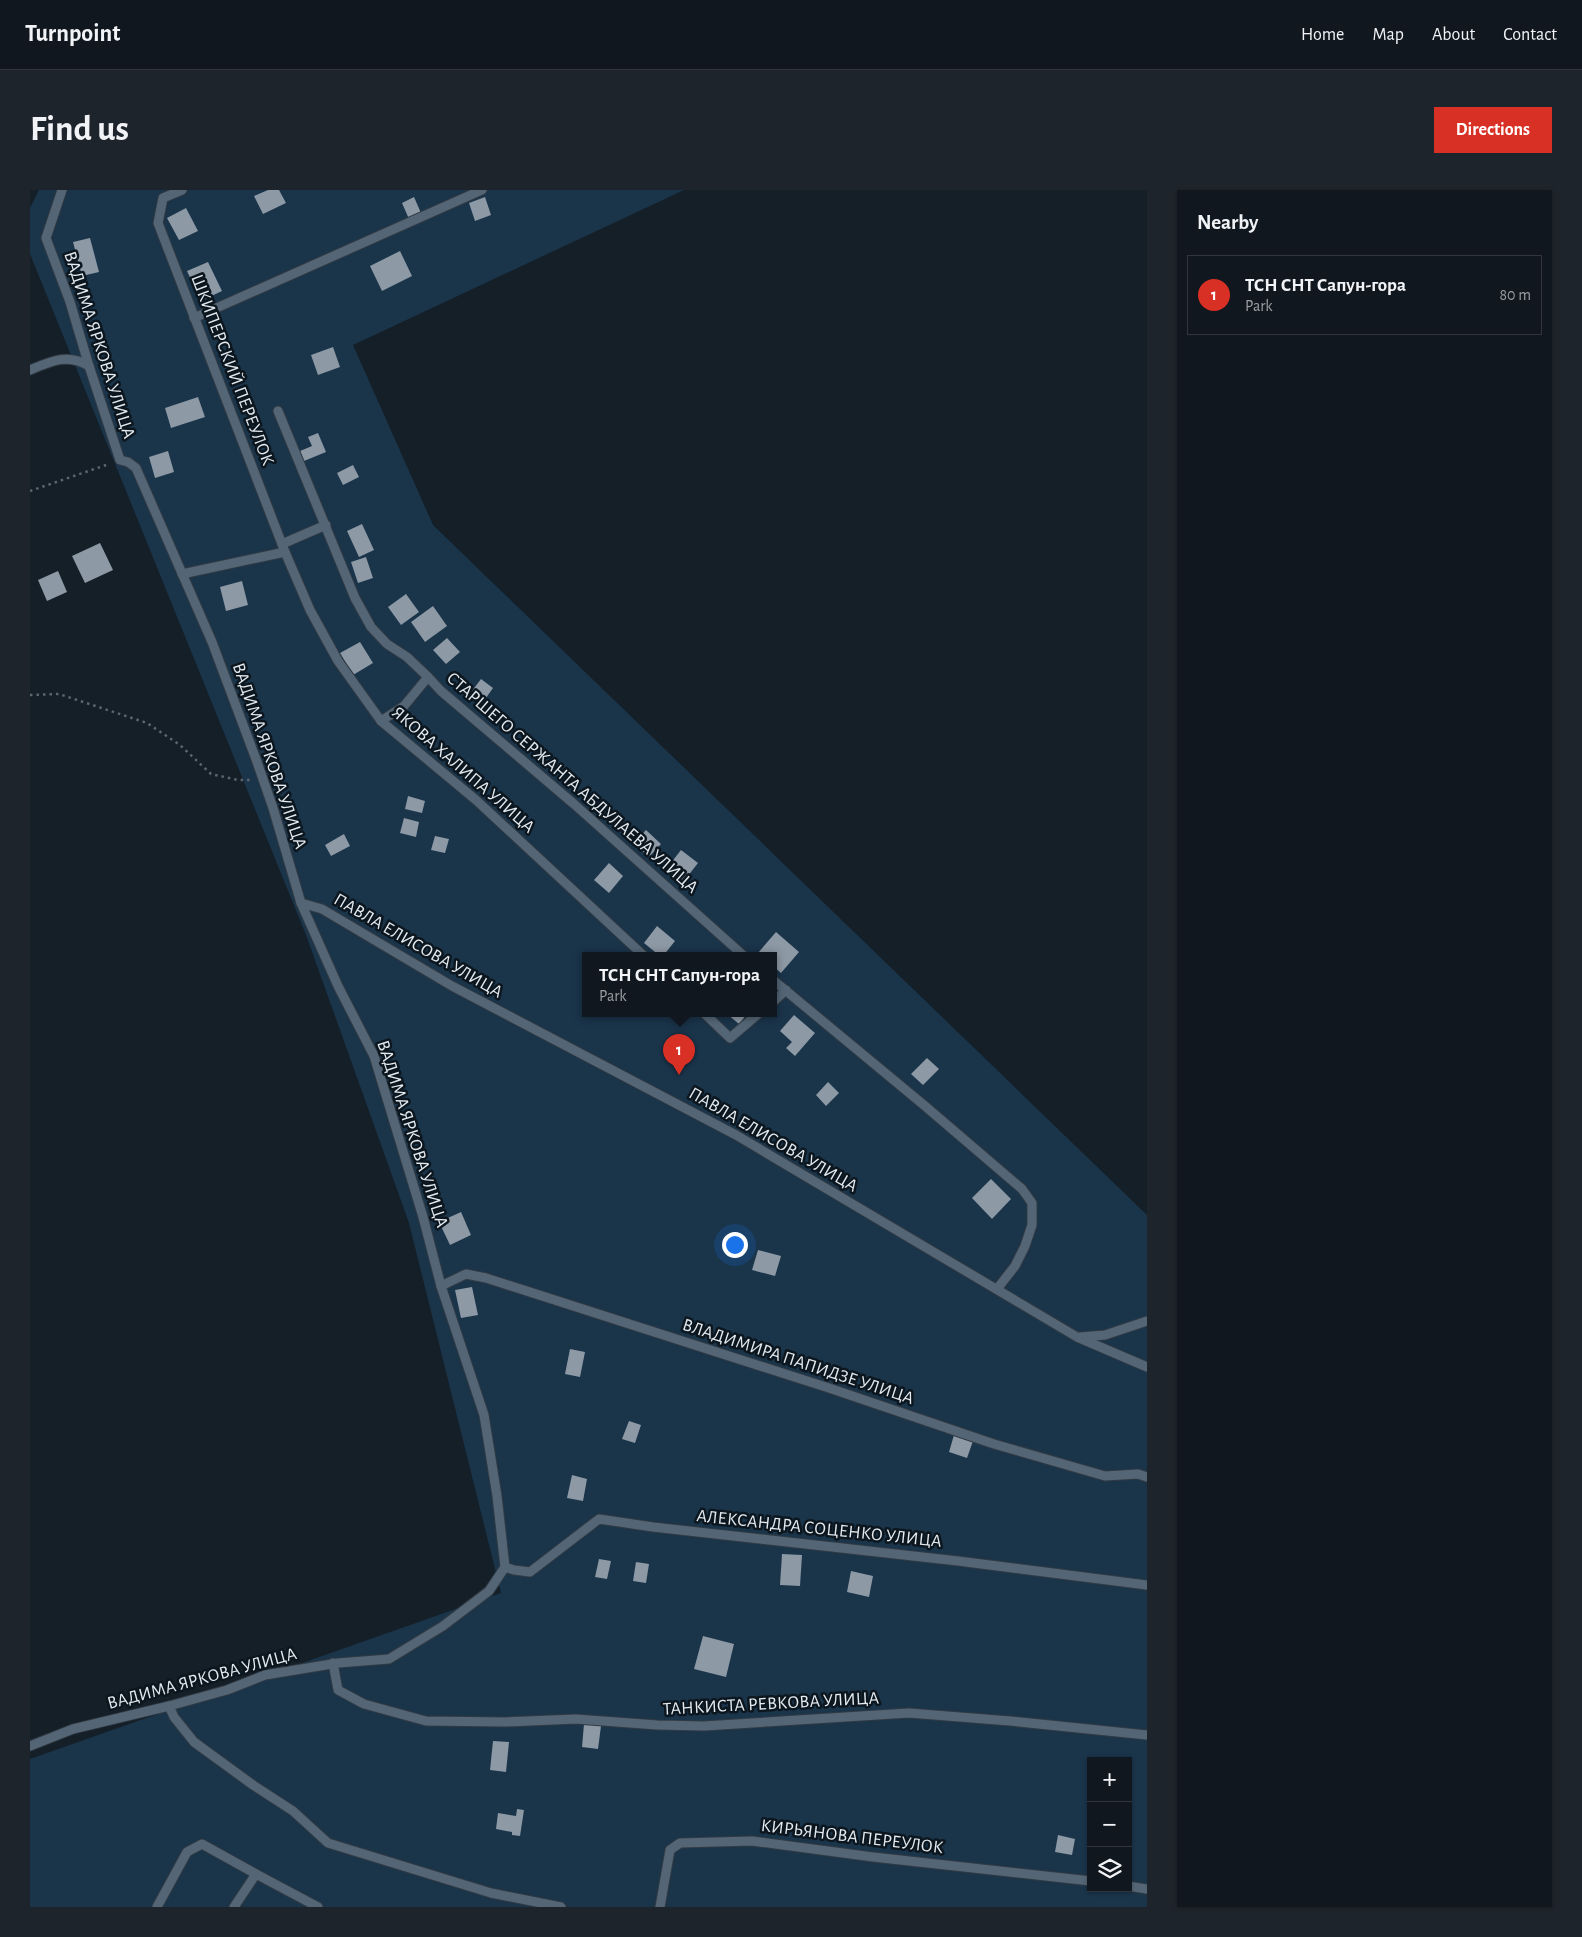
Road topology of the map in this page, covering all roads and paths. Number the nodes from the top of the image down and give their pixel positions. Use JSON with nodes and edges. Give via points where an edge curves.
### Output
{"nodes":[{"id":1,"x":62,"y":190,"type":"edge"},
{"id":2,"x":182,"y":190,"type":"edge"},
{"id":3,"x":482,"y":190,"type":"edge"},
{"id":4,"x":194,"y":318,"type":"junction"},
{"id":5,"x":89,"y":366,"type":"junction"},
{"id":6,"x":30,"y":370,"type":"edge"},
{"id":7,"x":278,"y":411,"type":"dead end"},
{"id":8,"x":120,"y":460,"type":"junction"},
{"id":9,"x":30,"y":491,"type":"edge"},
{"id":10,"x":326,"y":525,"type":"junction"},
{"id":11,"x":283,"y":548,"type":"junction"},
{"id":12,"x":182,"y":574,"type":"junction"},
{"id":13,"x":428,"y":677,"type":"junction"},
{"id":14,"x":30,"y":695,"type":"edge"},
{"id":15,"x":382,"y":721,"type":"junction"},
{"id":16,"x":264,"y":781,"type":"junction"},
{"id":17,"x":301,"y":903,"type":"junction"},
{"id":18,"x":640,"y":952,"type":"edge"},
{"id":19,"x":740,"y":952,"type":"edge"},
{"id":20,"x":777,"y":983,"type":"edge"},
{"id":21,"x":786,"y":990,"type":"junction"},
{"id":22,"x":777,"y":998,"type":"edge"},
{"id":23,"x":708,"y":1017,"type":"edge"},
{"id":24,"x":754,"y":1017,"type":"edge"},
{"id":25,"x":441,"y":1286,"type":"junction"},
{"id":26,"x":996,"y":1289,"type":"junction"},
{"id":27,"x":1147,"y":1321,"type":"edge"},
{"id":28,"x":1077,"y":1337,"type":"junction"},
{"id":29,"x":1147,"y":1367,"type":"edge"},
{"id":30,"x":1147,"y":1477,"type":"edge"},
{"id":31,"x":505,"y":1567,"type":"junction"},
{"id":32,"x":1147,"y":1585,"type":"edge"},
{"id":33,"x":333,"y":1663,"type":"junction"},
{"id":34,"x":170,"y":1706,"type":"junction"},
{"id":35,"x":1147,"y":1735,"type":"edge"},
{"id":36,"x":30,"y":1746,"type":"edge"},
{"id":37,"x":256,"y":1874,"type":"junction"},
{"id":38,"x":1087,"y":1881,"type":"edge"},
{"id":39,"x":1132,"y":1887,"type":"edge"},
{"id":40,"x":1147,"y":1889,"type":"edge"},
{"id":41,"x":157,"y":1907,"type":"edge"},
{"id":42,"x":234,"y":1907,"type":"edge"},
{"id":43,"x":318,"y":1907,"type":"edge"},
{"id":44,"x":561,"y":1907,"type":"edge"},
{"id":45,"x":660,"y":1907,"type":"edge"}],
"edges":[{"from":1,"to":5,"type":"lane","name":"ВАДИМА ЯРКОВА УЛИЦА","via":[[46,238]]},
{"from":2,"to":4,"type":"lane","name":"ШКИПЕРСКИЙ ПЕРЕУЛОК","via":[[163,198],[158,223]]},
{"from":3,"to":4,"type":"lane"},
{"from":4,"to":11,"type":"lane","name":"ШКИПЕРСКИЙ ПЕРЕУЛОК"},
{"from":5,"to":6,"type":"lane","via":[[70,358]]},
{"from":5,"to":8,"type":"lane","name":"ВАДИМА ЯРКОВА УЛИЦА"},
{"from":7,"to":10,"type":"lane"},
{"from":8,"to":9,"type":"path"},
{"from":8,"to":12,"type":"lane","name":"ВАДИМА ЯРКОВА УЛИЦА","via":[[136,468]]},
{"from":10,"to":11,"type":"lane"},
{"from":10,"to":13,"type":"lane","via":[[355,598],[371,627]]},
{"from":11,"to":12,"type":"lane"},
{"from":11,"to":15,"type":"lane","name":"ЯКОВА ХАЛИПА УЛИЦА","via":[[310,610],[338,661]]},
{"from":12,"to":16,"type":"lane","name":"ВАДИМА ЯРКОВА УЛИЦА","via":[[212,642]]},
{"from":13,"to":15,"type":"lane","name":"СТАРШЕГО СЕРЖАНТА АБДУЛАЕВА УЛИЦА","via":[[404,706]]},
{"from":13,"to":19,"type":"lane","name":"СТАРШЕГО СЕРЖАНТА АБДУЛАЕВА УЛИЦА"},
{"from":14,"to":16,"type":"path","via":[[59,694],[147,723],[180,745],[211,774]]},
{"from":15,"to":18,"type":"lane","name":"ЯКОВА ХАЛИПА УЛИЦА","via":[[476,800]]},
{"from":16,"to":17,"type":"lane","name":"ВАДИМА ЯРКОВА УЛИЦА"},
{"from":17,"to":25,"type":"lane","name":"ВАДИМА ЯРКОВА УЛИЦА","via":[[374,1056]]},
{"from":17,"to":26,"type":"lane","name":"ПАВЛА ЕЛИСОВА УЛИЦА","via":[[322,909],[452,986],[736,1135]]},
{"from":20,"to":21,"type":"lane"},
{"from":21,"to":22,"type":"lane"},
{"from":21,"to":26,"type":"lane","via":[[1022,1189],[1032,1203],[1032,1225],[1025,1246],[1015,1266]]},
{"from":23,"to":24,"type":"lane","via":[[730,1038]]},
{"from":25,"to":30,"type":"lane","name":"ВЛАДИМИРА ПАПИДЗЕ УЛИЦА","via":[[466,1274],[486,1278],[994,1444],[1105,1476],[1138,1474]]},
{"from":25,"to":31,"type":"lane","name":"ВАДИМА ЯРКОВА УЛИЦА","via":[[484,1415]]},
{"from":26,"to":28,"type":"lane","name":"ПАВЛА ЕЛИСОВА УЛИЦА"},
{"from":27,"to":28,"type":"lane","via":[[1105,1335]]},
{"from":28,"to":29,"type":"lane","name":"ПАВЛА ЕЛИСОВА УЛИЦА"},
{"from":31,"to":32,"type":"lane","name":"АЛЕКСАНДРА СОЦЕНКО УЛИЦА","via":[[530,1572],[600,1519]]},
{"from":31,"to":33,"type":"lane","name":"ВАДИМА ЯРКОВА УЛИЦА","via":[[489,1590],[443,1626],[390,1659]]},
{"from":33,"to":34,"type":"lane","name":"ВАДИМА ЯРКОВА УЛИЦА","via":[[265,1675]]},
{"from":33,"to":35,"type":"lane","name":"ТАНКИСТА РЕВКОВА УЛИЦА","via":[[338,1690],[364,1704],[426,1721],[576,1719],[704,1726],[909,1713]]},
{"from":34,"to":36,"type":"lane","name":"ВАДИМА ЯРКОВА УЛИЦА","via":[[73,1729]]},
{"from":34,"to":44,"type":"lane","via":[[174,1717],[194,1742],[293,1811],[328,1843],[491,1893]]},
{"from":37,"to":41,"type":"lane","via":[[202,1844],[187,1852]]},
{"from":37,"to":42,"type":"lane"},
{"from":37,"to":43,"type":"lane"},
{"from":38,"to":45,"type":"lane","name":"КИРЬЯНОВА ПЕРЕУЛОК","via":[[752,1841],[680,1843],[670,1850]]},
{"from":39,"to":40,"type":"lane"}]}
